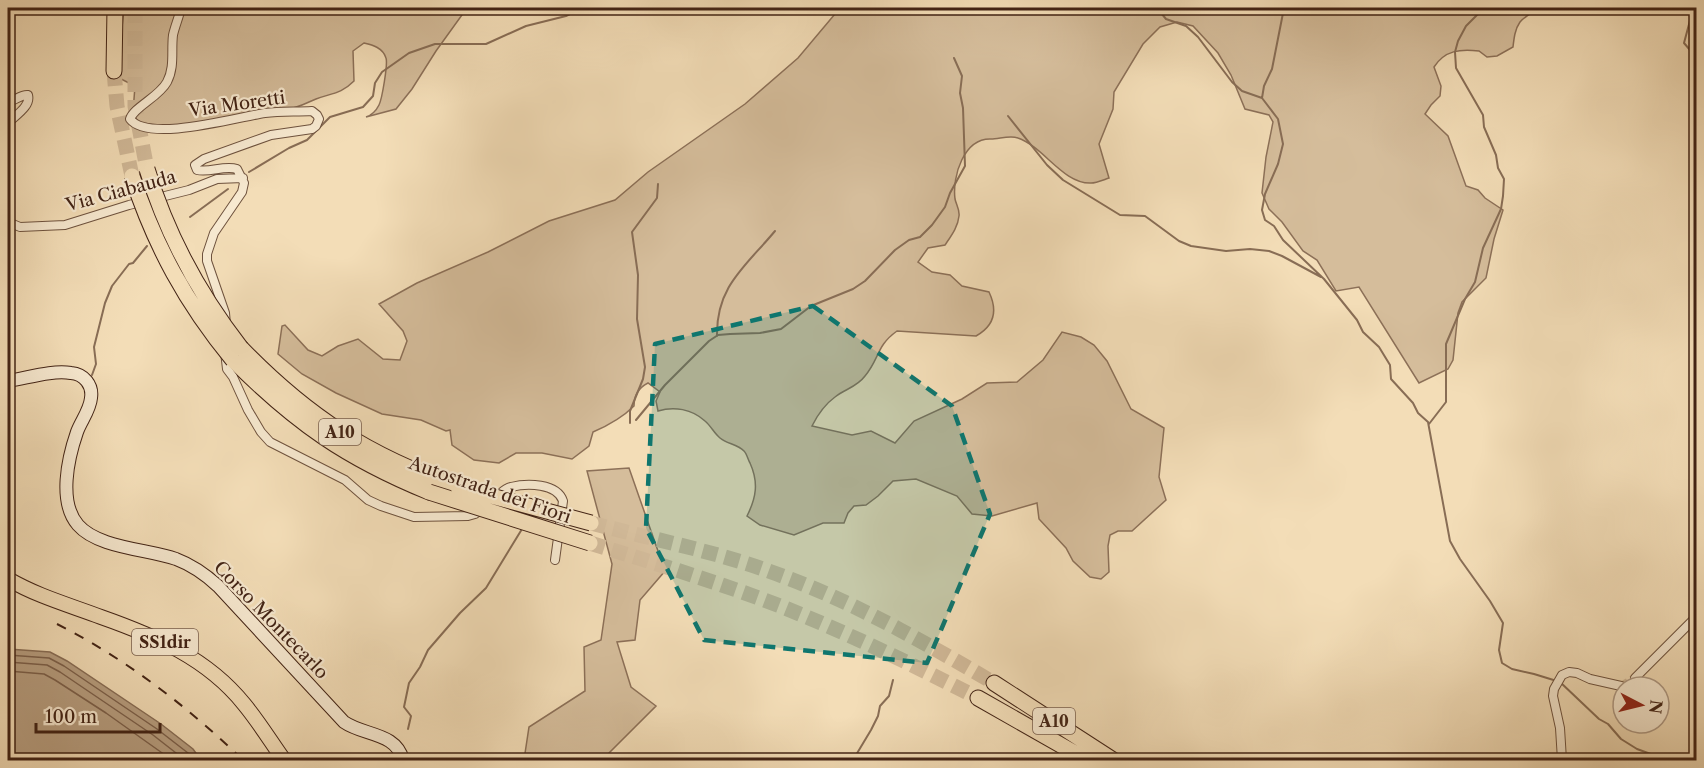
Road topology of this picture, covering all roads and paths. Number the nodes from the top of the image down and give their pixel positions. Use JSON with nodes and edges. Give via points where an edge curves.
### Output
{"nodes":[{"id":1,"x":115,"y":8,"type":"edge"},
{"id":2,"x":180,"y":8,"type":"edge"},
{"id":3,"x":114,"y":71,"type":"tunnel mouth"},
{"id":4,"x":8,"y":102,"type":"edge"},
{"id":5,"x":8,"y":123,"type":"edge"},
{"id":6,"x":147,"y":169,"type":"tunnel mouth"},
{"id":7,"x":132,"y":176,"type":"tunnel mouth"},
{"id":8,"x":243,"y":178,"type":"junction"},
{"id":9,"x":8,"y":222,"type":"edge"},
{"id":10,"x":237,"y":354,"type":"junction"},
{"id":11,"x":8,"y":381,"type":"edge"},
{"id":12,"x":591,"y":523,"type":"tunnel mouth"},
{"id":13,"x":590,"y":543,"type":"tunnel mouth"},
{"id":14,"x":555,"y":560,"type":"dead end"},
{"id":15,"x":8,"y":579,"type":"edge"},
{"id":16,"x":1696,"y":617,"type":"edge"},
{"id":17,"x":1638,"y":675,"type":"tunnel mouth"},
{"id":18,"x":994,"y":683,"type":"tunnel mouth"},
{"id":19,"x":1611,"y":684,"type":"edge"},
{"id":20,"x":978,"y":698,"type":"tunnel mouth"},
{"id":21,"x":284,"y":760,"type":"edge"},
{"id":22,"x":403,"y":760,"type":"edge"},
{"id":23,"x":1087,"y":760,"type":"edge"},
{"id":24,"x":1113,"y":760,"type":"edge"},
{"id":25,"x":1562,"y":760,"type":"edge"}],
"edges":[{"from":1,"to":3,"type":"highway"},
{"from":2,"to":8,"type":"street","name":"Via Moretti","via":[[168,80],[132,114],[132,122],[166,130],[269,113],[312,111],[319,119],[312,129],[271,135],[195,165],[201,171],[234,167]]},
{"from":4,"to":5,"type":"street","via":[[24,94],[29,98]]},
{"from":6,"to":10,"type":"highway","name":"Autostrada dei Fiori","number":"A10","bridge":true,"via":[[161,213],[186,266]]},
{"from":7,"to":10,"type":"highway","name":"Autostrada dei Fiori","number":"A10","bridge":true,"via":[[152,234],[177,282],[195,310]]},
{"from":8,"to":9,"type":"street","name":"Via Ciabauda","via":[[217,179],[65,225],[20,227]]},
{"from":8,"to":14,"type":"street","via":[[242,192],[214,233],[207,261],[226,321],[225,363],[261,432],[274,445],[345,480],[368,500],[414,517],[475,514],[510,487],[554,489],[563,501]]},
{"from":10,"to":12,"type":"highway","name":"Autostrada dei Fiori","number":"A10","bridge":true,"via":[[329,425],[374,453],[458,487]]},
{"from":10,"to":13,"type":"highway","name":"Autostrada dei Fiori","number":"A10","bridge":true,"via":[[282,407],[329,442],[372,467],[429,492]]},
{"from":11,"to":22,"type":"main road","name":"Corso Montecarlo","via":[[71,373],[88,383],[91,401],[74,444],[67,487],[70,513],[82,529],[98,539],[180,561],[209,578],[337,716],[350,726],[391,741]]},
{"from":15,"to":21,"type":"main road","number":"SS1dir","via":[[41,596],[151,636],[195,660],[243,703]]},
{"from":16,"to":17,"type":"street"},
{"from":18,"to":24,"type":"highway","number":"A10"},
{"from":19,"to":25,"type":"street","via":[[1577,673],[1562,675],[1553,696]]},
{"from":20,"to":23,"type":"highway","number":"A10"}]}
